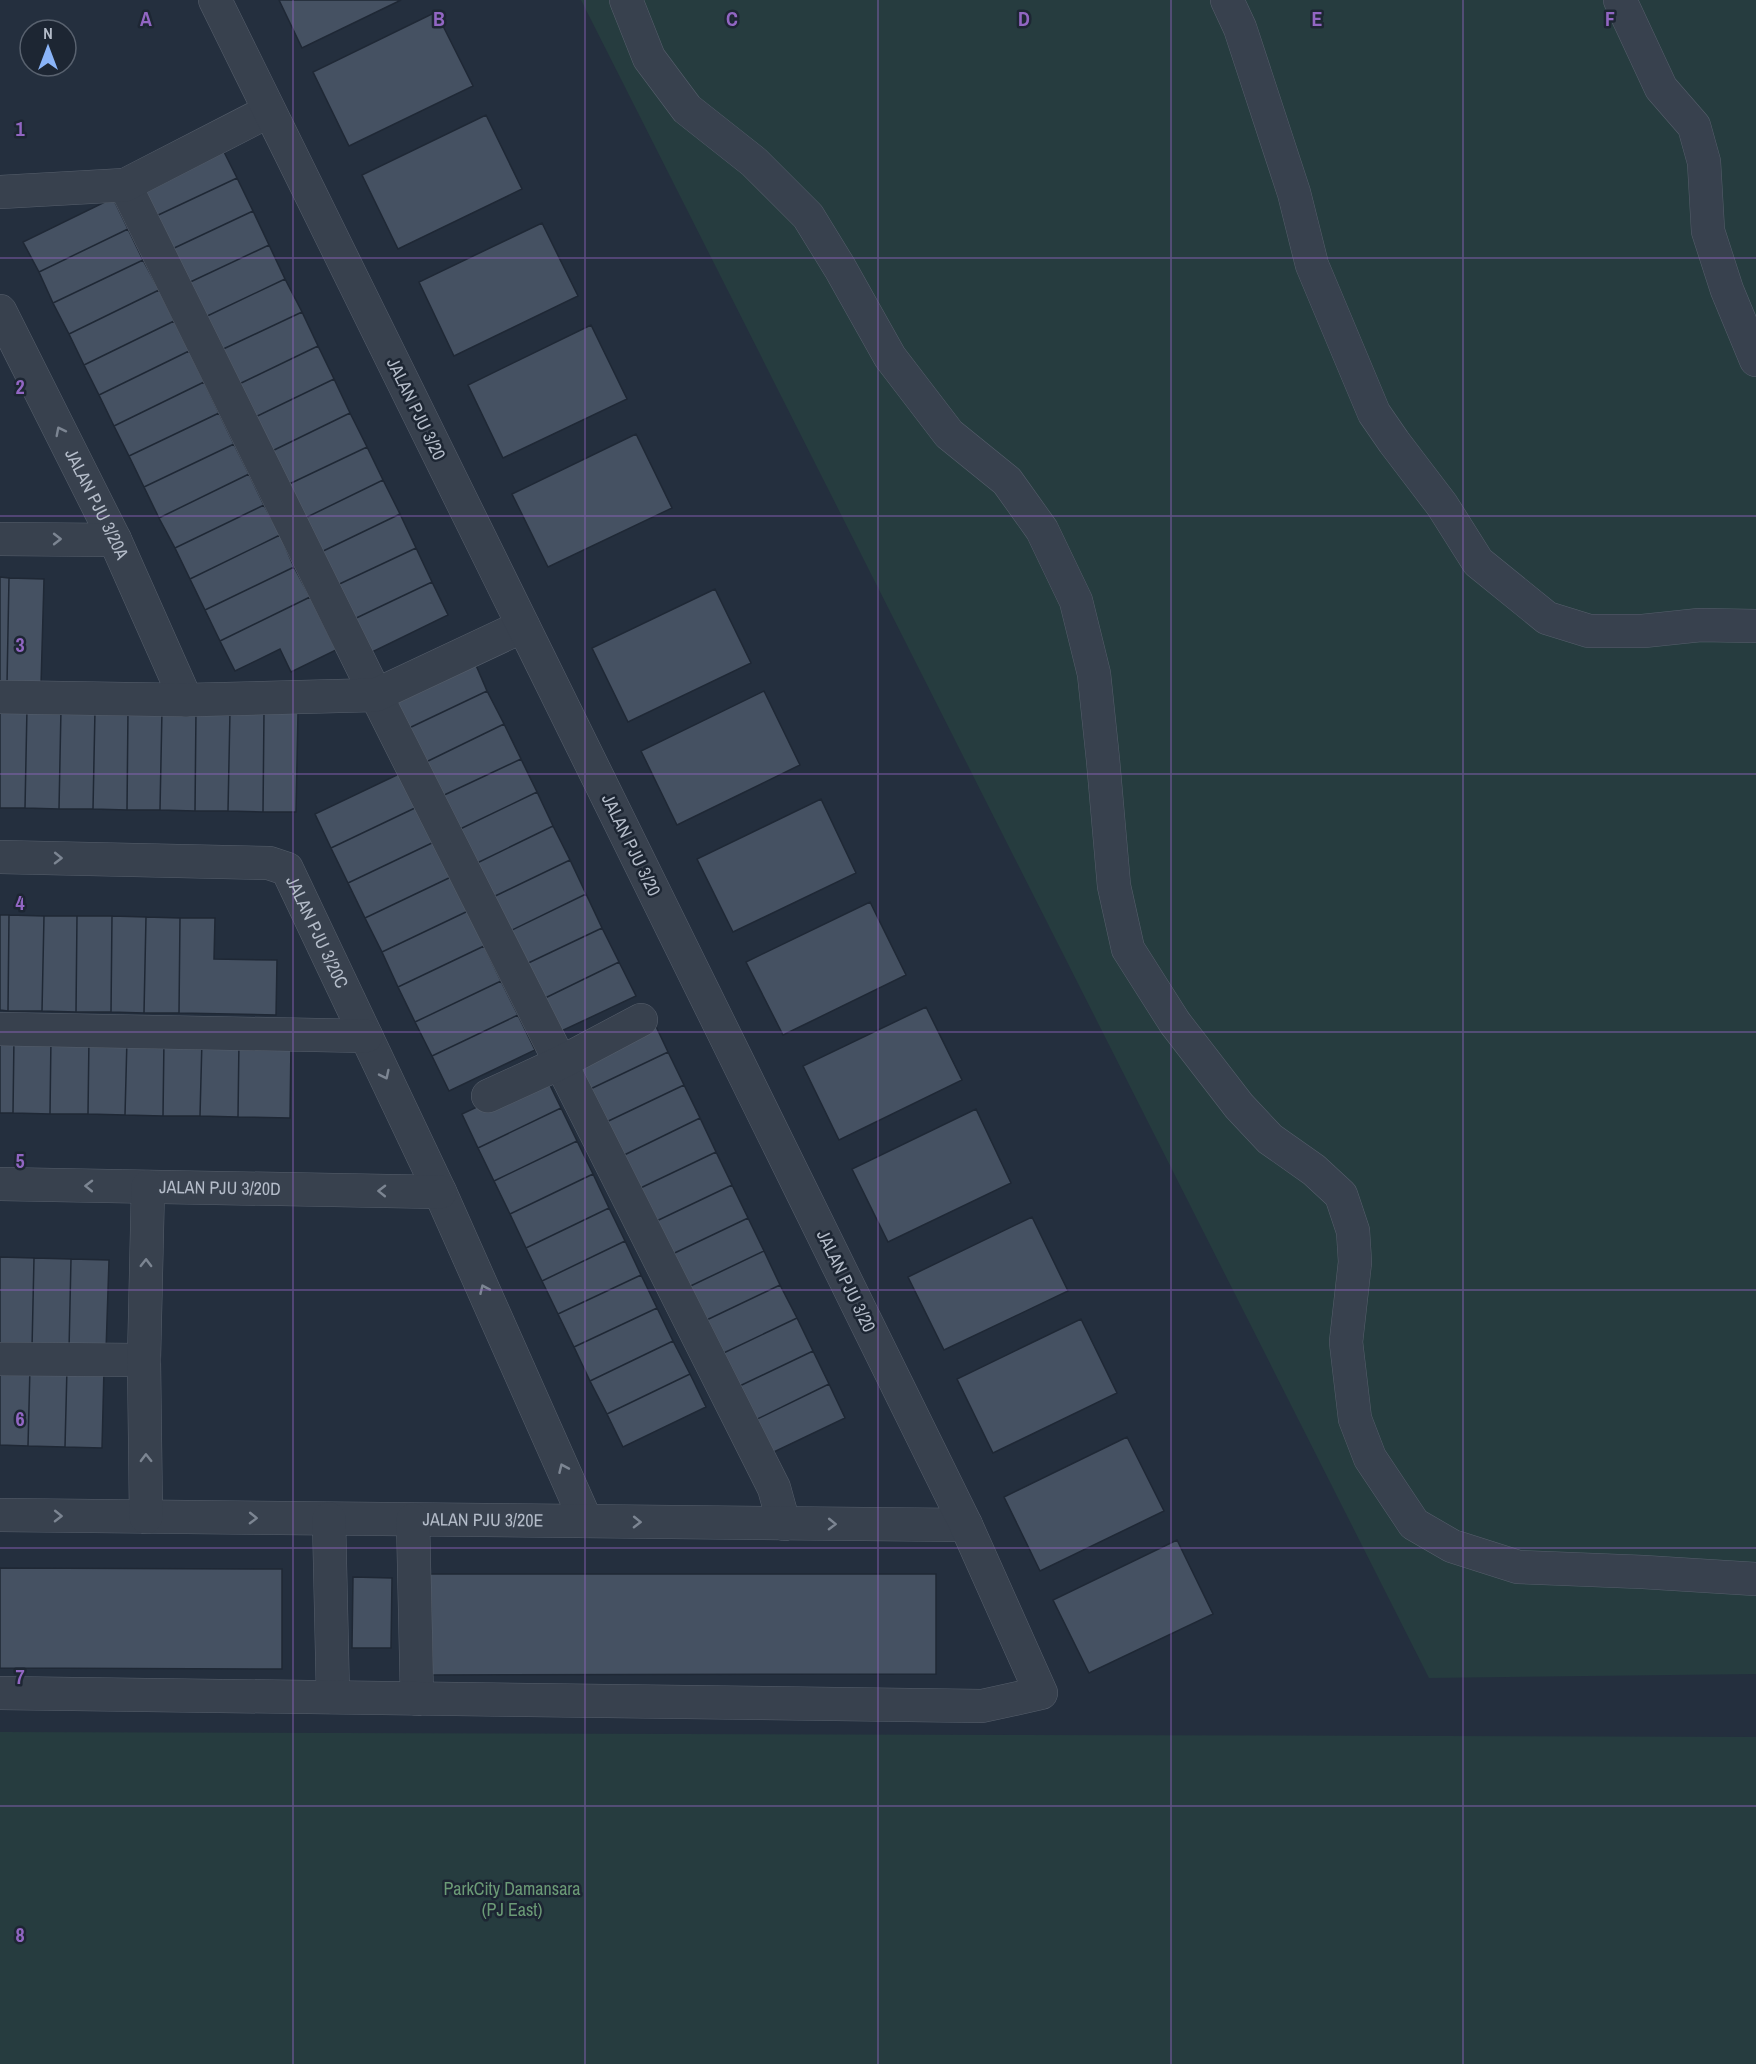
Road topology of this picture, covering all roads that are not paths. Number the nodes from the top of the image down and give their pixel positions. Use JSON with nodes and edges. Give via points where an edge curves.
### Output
{"nodes":[{"id":1,"x":215,"y":0,"type":"edge"},
{"id":2,"x":626,"y":0,"type":"edge"},
{"id":3,"x":1227,"y":0,"type":"edge"},
{"id":4,"x":1620,"y":0,"type":"edge"},
{"id":5,"x":269,"y":111,"type":"junction"},
{"id":6,"x":125,"y":185,"type":"junction"},
{"id":7,"x":0,"y":192,"type":"edge"},
{"id":8,"x":0,"y":311,"type":"edge"},
{"id":9,"x":1756,"y":360,"type":"edge"},
{"id":10,"x":0,"y":539,"type":"edge"},
{"id":11,"x":115,"y":540,"type":"junction"},
{"id":12,"x":1756,"y":626,"type":"edge"},
{"id":13,"x":523,"y":627,"type":"junction"},
{"id":14,"x":376,"y":695,"type":"junction"},
{"id":15,"x":0,"y":697,"type":"edge"},
{"id":16,"x":186,"y":700,"type":"junction"},
{"id":17,"x":0,"y":857,"type":"edge"},
{"id":18,"x":640,"y":1020,"type":"dead end"},
{"id":19,"x":0,"y":1029,"type":"edge"},
{"id":20,"x":366,"y":1036,"type":"junction"},
{"id":21,"x":560,"y":1063,"type":"junction"},
{"id":22,"x":488,"y":1096,"type":"dead end"},
{"id":23,"x":0,"y":1184,"type":"edge"},
{"id":24,"x":148,"y":1187,"type":"junction"},
{"id":25,"x":440,"y":1192,"type":"junction"},
{"id":26,"x":0,"y":1359,"type":"edge"},
{"id":27,"x":144,"y":1360,"type":"junction"},
{"id":28,"x":0,"y":1515,"type":"edge"},
{"id":29,"x":146,"y":1517,"type":"junction"},
{"id":30,"x":329,"y":1519,"type":"junction"},
{"id":31,"x":413,"y":1520,"type":"junction"},
{"id":32,"x":586,"y":1521,"type":"junction"},
{"id":33,"x":784,"y":1524,"type":"junction"},
{"id":34,"x":966,"y":1526,"type":"junction"},
{"id":35,"x":1756,"y":1580,"type":"edge"},
{"id":36,"x":0,"y":1693,"type":"edge"},
{"id":37,"x":333,"y":1697,"type":"junction"},
{"id":38,"x":417,"y":1698,"type":"junction"}],
"edges":[{"from":1,"to":5,"type":"street","name":"JALAN PJU 3/20"},
{"from":2,"to":35,"type":"street","via":[[649,58],[687,108],[754,162],[808,216],[890,357],[949,434],[1007,481],[1042,530],[1076,601],[1094,674],[1114,886],[1128,949],[1175,1023],[1239,1106],[1270,1139],[1341,1195],[1353,1231],[1356,1263],[1346,1342],[1356,1419],[1370,1458],[1414,1524],[1452,1546],[1518,1567]]},
{"from":3,"to":12,"type":"street","via":[[1240,28],[1294,193],[1312,265],[1374,413],[1442,505],[1478,562],[1547,618],[1589,631]]},
{"from":4,"to":9,"type":"street","via":[[1661,88],[1694,126],[1704,162],[1708,231]]},
{"from":5,"to":6,"type":"street"},
{"from":5,"to":13,"type":"street","name":"JALAN PJU 3/20"},
{"from":6,"to":7,"type":"street"},
{"from":6,"to":14,"type":"street"},
{"from":11,"to":8,"type":"street","name":"JALAN PJU 3/20A","one_way":true},
{"from":10,"to":11,"type":"street","one_way":true},
{"from":11,"to":16,"type":"street","name":"JALAN PJU 3/20A"},
{"from":13,"to":14,"type":"street"},
{"from":13,"to":34,"type":"street","name":"JALAN PJU 3/20"},
{"from":14,"to":16,"type":"street"},
{"from":14,"to":21,"type":"street"},
{"from":15,"to":16,"type":"street"},
{"from":17,"to":20,"type":"street","name":"JALAN PJU 3/20C","one_way":true,"via":[[269,862],[287,869]]},
{"from":18,"to":21,"type":"street"},
{"from":19,"to":20,"type":"street"},
{"from":20,"to":25,"type":"street","name":"JALAN PJU 3/20C","one_way":true},
{"from":21,"to":22,"type":"street"},
{"from":21,"to":33,"type":"street","via":[[774,1488]]},
{"from":24,"to":23,"type":"street","name":"JALAN PJU 3/20D","one_way":true},
{"from":25,"to":24,"type":"street","name":"JALAN PJU 3/20D","one_way":true},
{"from":27,"to":24,"type":"street","one_way":true},
{"from":32,"to":25,"type":"street","name":"JALAN PJU 3/20C","one_way":true},
{"from":26,"to":27,"type":"street"},
{"from":29,"to":27,"type":"street","one_way":true},
{"from":28,"to":29,"type":"street","name":"JALAN PJU 3/20E","one_way":true},
{"from":29,"to":30,"type":"street","name":"JALAN PJU 3/20E","one_way":true},
{"from":30,"to":31,"type":"street","name":"JALAN PJU 3/20E"},
{"from":30,"to":37,"type":"street"},
{"from":31,"to":32,"type":"street","name":"JALAN PJU 3/20E"},
{"from":31,"to":38,"type":"street"},
{"from":32,"to":33,"type":"street","name":"JALAN PJU 3/20E","one_way":true},
{"from":33,"to":34,"type":"street","name":"JALAN PJU 3/20E","one_way":true},
{"from":34,"to":38,"type":"street","name":"JALAN PJU 3/20","via":[[1041,1693],[982,1706]]},
{"from":36,"to":37,"type":"street"},
{"from":37,"to":38,"type":"street"}]}
